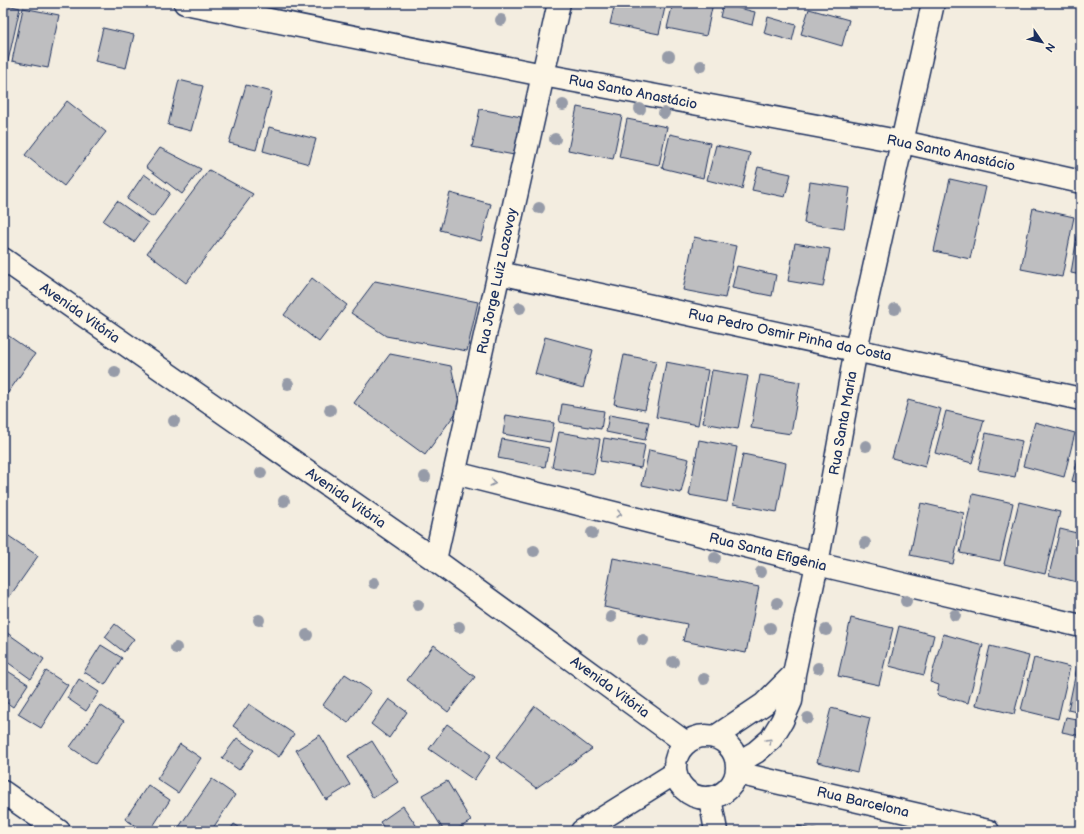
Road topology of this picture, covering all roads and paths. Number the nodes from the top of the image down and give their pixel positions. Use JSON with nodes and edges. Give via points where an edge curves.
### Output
{"nodes":[{"id":1,"x":185,"y":3,"type":"edge"},
{"id":2,"x":559,"y":3,"type":"edge"},
{"id":3,"x":933,"y":3,"type":"edge"},
{"id":4,"x":543,"y":75,"type":"junction"},
{"id":5,"x":903,"y":142,"type":"junction"},
{"id":6,"x":1081,"y":182,"type":"edge"},
{"id":7,"x":3,"y":259,"type":"edge"},
{"id":8,"x":499,"y":273,"type":"junction"},
{"id":9,"x":856,"y":349,"type":"junction"},
{"id":10,"x":1081,"y":399,"type":"edge"},
{"id":11,"x":455,"y":473,"type":"junction"},
{"id":12,"x":436,"y":560,"type":"junction"},
{"id":13,"x":817,"y":564,"type":"junction"},
{"id":14,"x":1081,"y":626,"type":"edge"},
{"id":15,"x":794,"y":674,"type":"junction"},
{"id":16,"x":714,"y":737,"type":"junction"},
{"id":17,"x":686,"y":743,"type":"junction"},
{"id":18,"x":737,"y":768,"type":"junction"},
{"id":19,"x":675,"y":773,"type":"junction"},
{"id":20,"x":3,"y":792,"type":"edge"},
{"id":21,"x":710,"y":798,"type":"junction"},
{"id":22,"x":59,"y":831,"type":"edge"},
{"id":23,"x":582,"y":831,"type":"edge"},
{"id":24,"x":716,"y":831,"type":"edge"},
{"id":25,"x":988,"y":831,"type":"edge"}],
"edges":[{"from":1,"to":4,"type":"street","name":"Rua Santo Anastácio"},
{"from":2,"to":4,"type":"street","name":"Rua Jorge Luiz Lozovoy"},
{"from":3,"to":5,"type":"street","name":"Rua Santa Maria"},
{"from":4,"to":5,"type":"street","name":"Rua Santo Anastácio"},
{"from":4,"to":8,"type":"street","name":"Rua Jorge Luiz Lozovoy"},
{"from":5,"to":6,"type":"street","name":"Rua Santo Anastácio"},
{"from":5,"to":9,"type":"street","name":"Rua Santa Maria"},
{"from":7,"to":12,"type":"street","name":"Avenida Vitória"},
{"from":8,"to":9,"type":"street","name":"Rua Pedro Osmir Pinha da Costa"},
{"from":8,"to":11,"type":"street","name":"Rua Jorge Luiz Lozovoy"},
{"from":9,"to":10,"type":"street","name":"Rua Pedro Osmir Pinha da Costa"},
{"from":9,"to":13,"type":"street","name":"Rua Santa Maria"},
{"from":11,"to":12,"type":"street","name":"Rua Jorge Luiz Lozovoy"},
{"from":11,"to":13,"type":"street","name":"Rua Santa Efigênia","one_way":true},
{"from":12,"to":17,"type":"street","name":"Avenida Vitória"},
{"from":13,"to":14,"type":"street","name":"Rua Santa Efigênia"},
{"from":13,"to":15,"type":"street","name":"Rua Santa Maria"},
{"from":15,"to":16,"type":"street","via":[[764,704]]},
{"from":18,"to":15,"type":"street","name":"Rua Santa Maria","one_way":true,"via":[[771,739],[782,721],[791,701]]},
{"from":16,"to":17,"type":"street","via":[[704,735]]},
{"from":16,"to":18,"type":"street","via":[[730,746],[735,755]]},
{"from":17,"to":19,"type":"street","via":[[676,756]]},
{"from":18,"to":21,"type":"street","via":[[730,787]]},
{"from":18,"to":25,"type":"street","name":"Rua Barcelona"},
{"from":19,"to":21,"type":"street","via":[[684,789],[700,798]]},
{"from":19,"to":23,"type":"street"},
{"from":20,"to":22,"type":"street"},
{"from":21,"to":24,"type":"street"}]}
